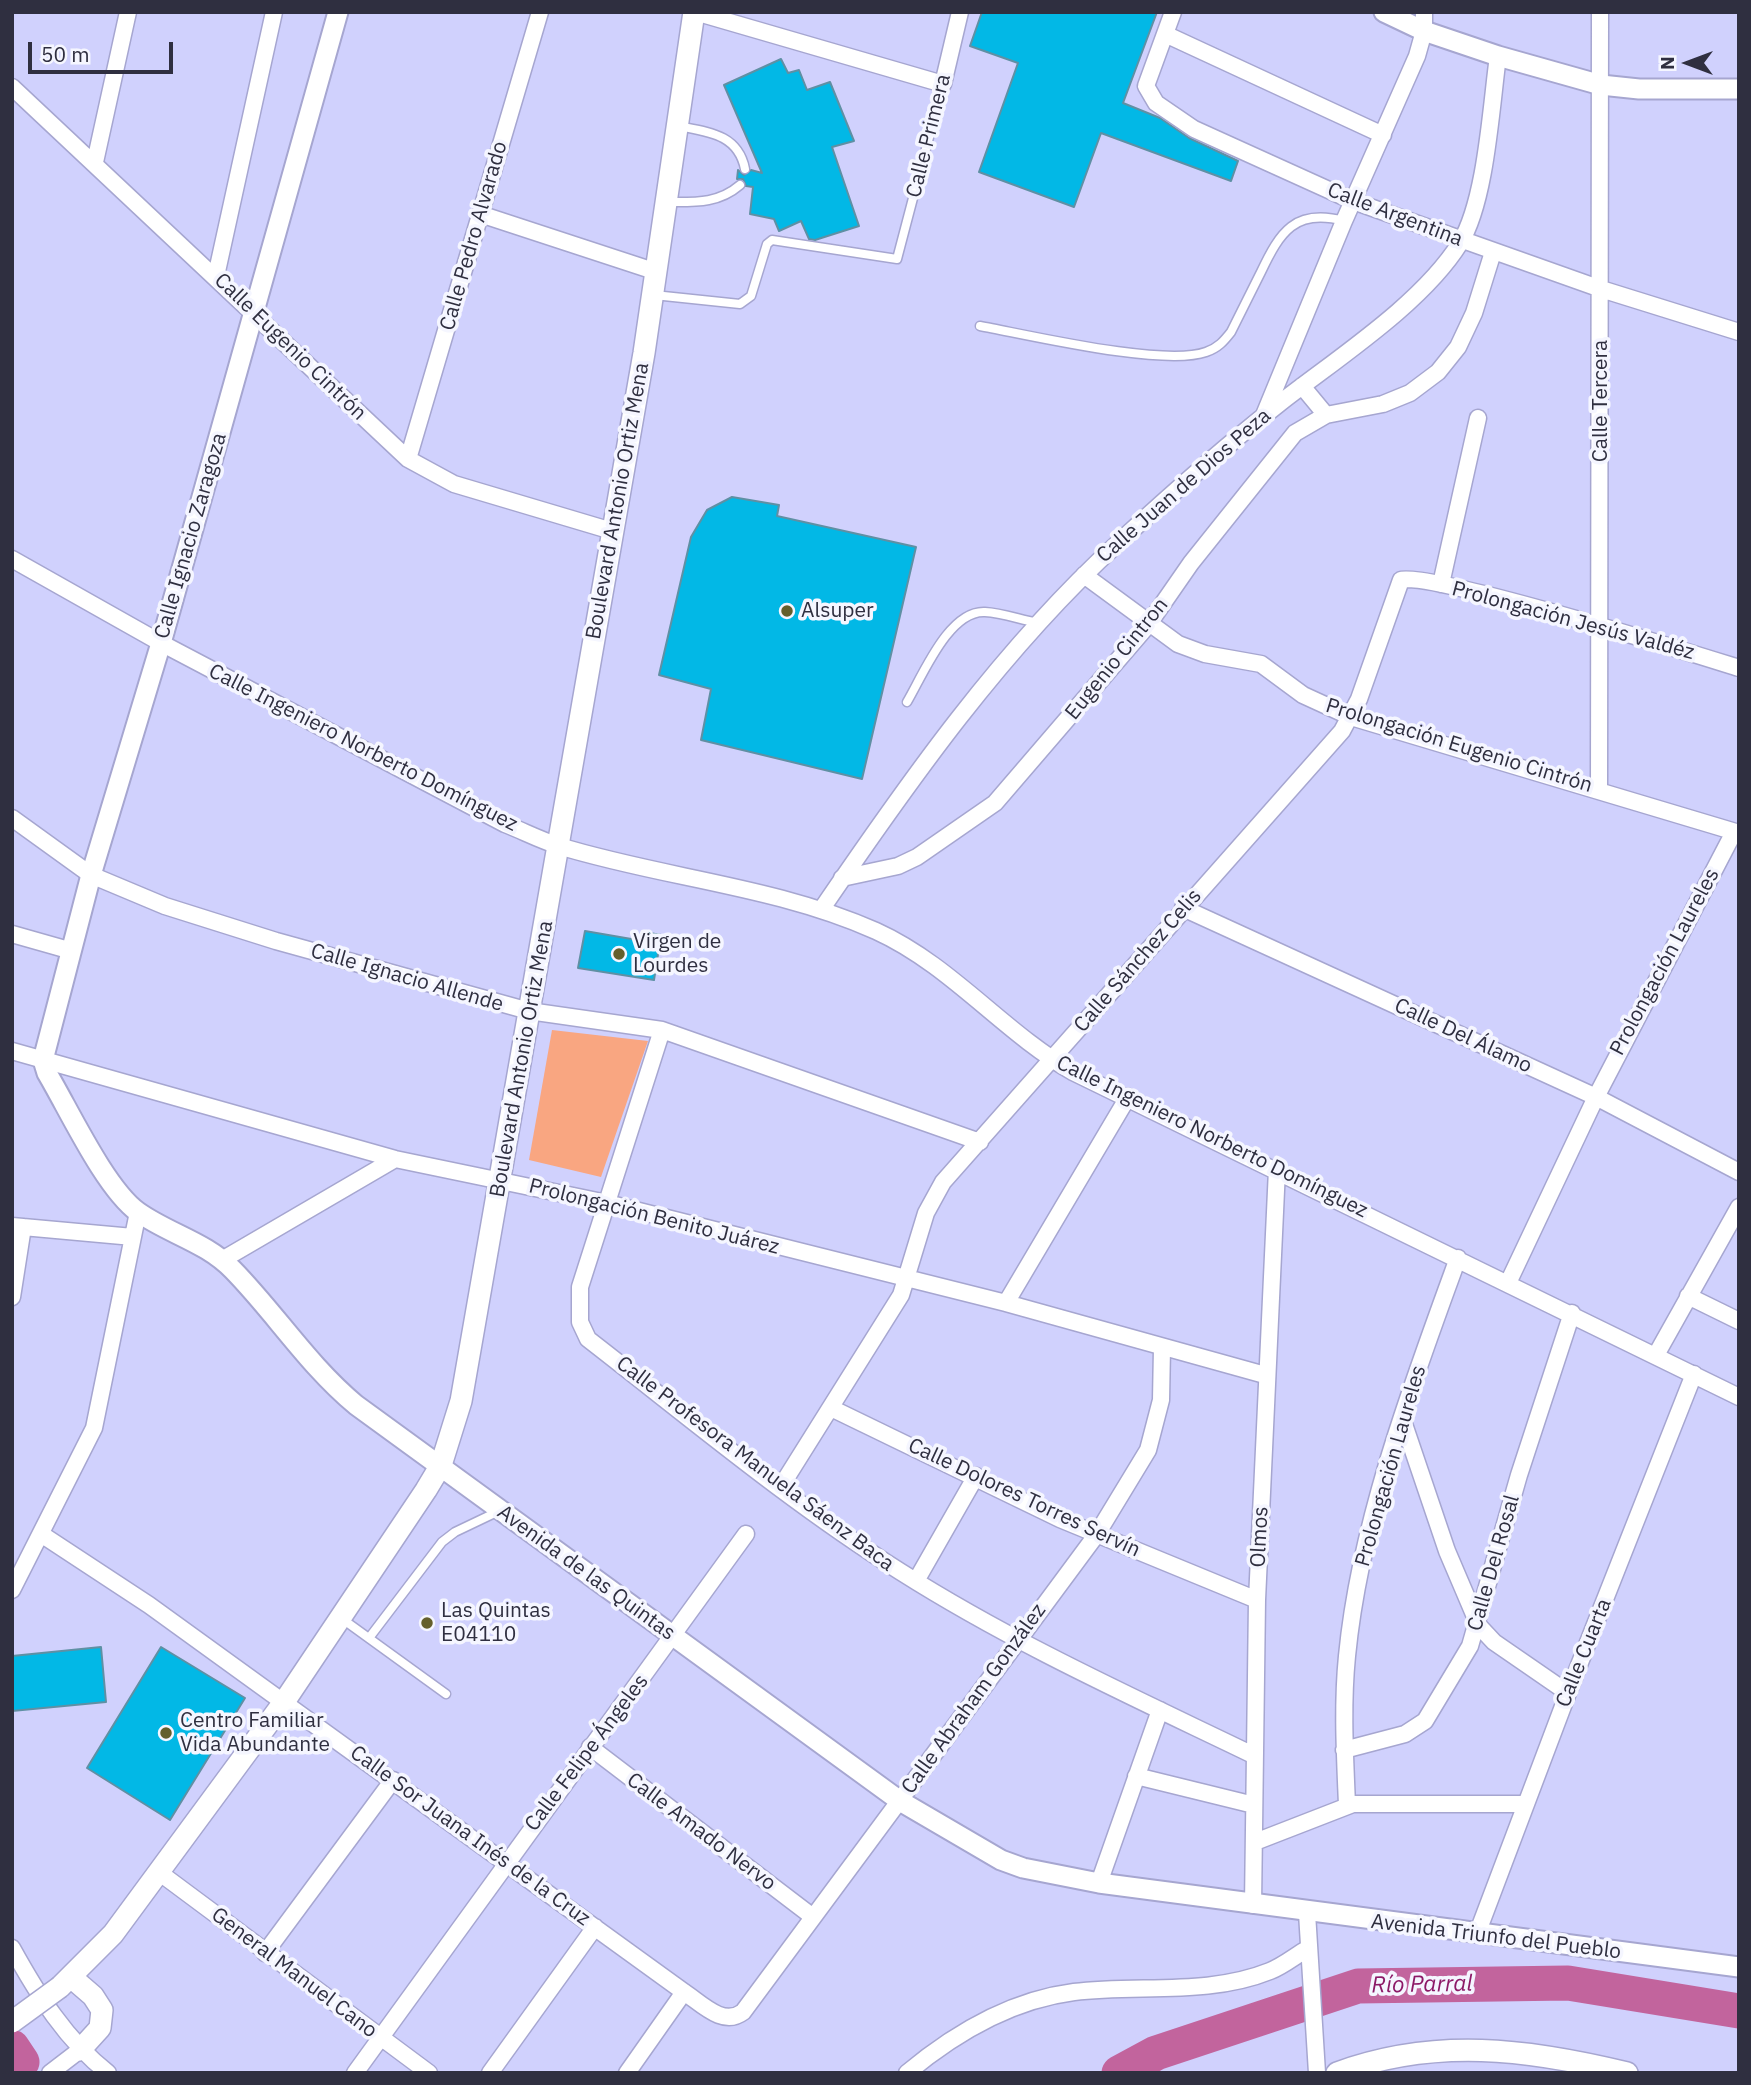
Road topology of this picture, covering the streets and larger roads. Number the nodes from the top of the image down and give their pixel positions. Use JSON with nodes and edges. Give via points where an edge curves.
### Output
{"nodes":[{"id":1,"x":128,"y":12,"type":"edge"},
{"id":2,"x":274,"y":12,"type":"edge"},
{"id":3,"x":338,"y":12,"type":"edge"},
{"id":4,"x":540,"y":12,"type":"edge"},
{"id":5,"x":694,"y":12,"type":"edge"},
{"id":6,"x":960,"y":12,"type":"edge"},
{"id":7,"x":1173,"y":12,"type":"edge"},
{"id":8,"x":1384,"y":12,"type":"edge"},
{"id":9,"x":1600,"y":12,"type":"edge"},
{"id":10,"x":1424,"y":22,"type":"edge"},
{"id":11,"x":1165,"y":34,"type":"junction"},
{"id":12,"x":1498,"y":56,"type":"junction"},
{"id":13,"x":1601,"y":85,"type":"junction"},
{"id":14,"x":12,"y":87,"type":"edge"},
{"id":15,"x":1739,"y":89,"type":"edge"},
{"id":16,"x":1383,"y":135,"type":"junction"},
{"id":17,"x":95,"y":162,"type":"junction"},
{"id":18,"x":1353,"y":201,"type":"junction"},
{"id":19,"x":480,"y":215,"type":"junction"},
{"id":20,"x":1461,"y":241,"type":"junction"},
{"id":21,"x":1493,"y":253,"type":"junction"},
{"id":22,"x":657,"y":272,"type":"junction"},
{"id":23,"x":216,"y":276,"type":"junction"},
{"id":24,"x":1601,"y":289,"type":"junction"},
{"id":25,"x":254,"y":314,"type":"junction"},
{"id":26,"x":1739,"y":332,"type":"edge"},
{"id":27,"x":1302,"y":386,"type":"junction"},
{"id":28,"x":1264,"y":415,"type":"junction"},
{"id":29,"x":1326,"y":415,"type":"junction"},
{"id":30,"x":1478,"y":418,"type":"dead end"},
{"id":31,"x":408,"y":459,"type":"junction"},
{"id":32,"x":612,"y":531,"type":"junction"},
{"id":33,"x":12,"y":559,"type":"edge"},
{"id":34,"x":1084,"y":575,"type":"junction"},
{"id":35,"x":1406,"y":578,"type":"joint"},
{"id":36,"x":1441,"y":584,"type":"junction"},
{"id":37,"x":1149,"y":625,"type":"junction"},
{"id":38,"x":1602,"y":626,"type":"junction"},
{"id":39,"x":161,"y":643,"type":"junction"},
{"id":40,"x":1739,"y":667,"type":"edge"},
{"id":41,"x":1351,"y":717,"type":"junction"},
{"id":42,"x":1599,"y":790,"type":"junction"},
{"id":43,"x":12,"y":818,"type":"edge"},
{"id":44,"x":1736,"y":833,"type":"edge"},
{"id":45,"x":558,"y":846,"type":"junction"},
{"id":46,"x":91,"y":875,"type":"junction"},
{"id":47,"x":842,"y":878,"type":"junction"},
{"id":48,"x":1184,"y":908,"type":"junction"},
{"id":49,"x":821,"y":910,"type":"junction"},
{"id":50,"x":12,"y":934,"type":"edge"},
{"id":51,"x":72,"y":951,"type":"junction"},
{"id":52,"x":529,"y":1011,"type":"junction"},
{"id":53,"x":662,"y":1030,"type":"junction"},
{"id":54,"x":12,"y":1051,"type":"edge"},
{"id":55,"x":1052,"y":1059,"type":"junction"},
{"id":56,"x":43,"y":1060,"type":"junction"},
{"id":57,"x":1128,"y":1097,"type":"junction"},
{"id":58,"x":1595,"y":1097,"type":"junction"},
{"id":59,"x":980,"y":1142,"type":"junction"},
{"id":60,"x":395,"y":1158,"type":"junction"},
{"id":61,"x":1276,"y":1169,"type":"junction"},
{"id":62,"x":1739,"y":1172,"type":"edge"},
{"id":63,"x":502,"y":1180,"type":"junction"},
{"id":64,"x":607,"y":1203,"type":"junction"},
{"id":65,"x":1739,"y":1207,"type":"edge"},
{"id":66,"x":138,"y":1212,"type":"junction"},
{"id":67,"x":18,"y":1226,"type":"edge"},
{"id":68,"x":133,"y":1237,"type":"junction"},
{"id":69,"x":1458,"y":1258,"type":"junction"},
{"id":70,"x":222,"y":1260,"type":"junction"},
{"id":71,"x":907,"y":1278,"type":"junction"},
{"id":72,"x":1508,"y":1283,"type":"junction"},
{"id":73,"x":1688,"y":1296,"type":"junction"},
{"id":74,"x":12,"y":1297,"type":"edge"},
{"id":75,"x":1006,"y":1303,"type":"junction"},
{"id":76,"x":1572,"y":1313,"type":"junction"},
{"id":77,"x":1739,"y":1321,"type":"edge"},
{"id":78,"x":1162,"y":1348,"type":"junction"},
{"id":79,"x":1656,"y":1355,"type":"junction"},
{"id":80,"x":1694,"y":1374,"type":"junction"},
{"id":81,"x":1265,"y":1375,"type":"junction"},
{"id":82,"x":1739,"y":1397,"type":"edge"},
{"id":83,"x":831,"y":1408,"type":"junction"},
{"id":84,"x":1403,"y":1422,"type":"junction"},
{"id":85,"x":441,"y":1465,"type":"junction"},
{"id":86,"x":976,"y":1476,"type":"junction"},
{"id":87,"x":780,"y":1488,"type":"junction"},
{"id":88,"x":41,"y":1534,"type":"junction"},
{"id":89,"x":746,"y":1534,"type":"dead end"},
{"id":90,"x":1097,"y":1534,"type":"junction"},
{"id":91,"x":916,"y":1581,"type":"junction"},
{"id":92,"x":12,"y":1590,"type":"edge"},
{"id":93,"x":1257,"y":1600,"type":"junction"},
{"id":94,"x":1477,"y":1622,"type":"junction"},
{"id":95,"x":673,"y":1637,"type":"junction"},
{"id":96,"x":1017,"y":1639,"type":"junction"},
{"id":97,"x":1568,"y":1693,"type":"junction"},
{"id":98,"x":284,"y":1702,"type":"junction"},
{"id":99,"x":1160,"y":1710,"type":"junction"},
{"id":100,"x":590,"y":1747,"type":"junction"},
{"id":101,"x":1344,"y":1750,"type":"junction"},
{"id":102,"x":1253,"y":1755,"type":"junction"},
{"id":103,"x":1136,"y":1776,"type":"junction"},
{"id":104,"x":393,"y":1780,"type":"junction"},
{"id":105,"x":900,"y":1801,"type":"junction"},
{"id":106,"x":1525,"y":1804,"type":"junction"},
{"id":107,"x":1254,"y":1805,"type":"junction"},
{"id":108,"x":1347,"y":1805,"type":"junction"},
{"id":109,"x":1255,"y":1842,"type":"junction"},
{"id":110,"x":505,"y":1864,"type":"junction"},
{"id":111,"x":160,"y":1873,"type":"junction"},
{"id":112,"x":1099,"y":1883,"type":"junction"},
{"id":113,"x":1253,"y":1905,"type":"junction"},
{"id":114,"x":1307,"y":1913,"type":"junction"},
{"id":115,"x":813,"y":1917,"type":"junction"},
{"id":116,"x":595,"y":1927,"type":"junction"},
{"id":117,"x":1477,"y":1934,"type":"junction"},
{"id":118,"x":12,"y":1948,"type":"edge"},
{"id":119,"x":265,"y":1953,"type":"junction"},
{"id":120,"x":1307,"y":1953,"type":"junction"},
{"id":121,"x":1739,"y":1967,"type":"edge"},
{"id":122,"x":66,"y":1982,"type":"junction"},
{"id":123,"x":684,"y":1992,"type":"junction"},
{"id":124,"x":726,"y":2018,"type":"joint"},
{"id":125,"x":12,"y":2022,"type":"edge"},
{"id":126,"x":381,"y":2038,"type":"junction"},
{"id":127,"x":80,"y":2050,"type":"junction"},
{"id":128,"x":1576,"y":2066,"type":"edge"},
{"id":129,"x":1317,"y":2069,"type":"edge"},
{"id":130,"x":50,"y":2073,"type":"edge"},
{"id":131,"x":108,"y":2073,"type":"edge"},
{"id":132,"x":355,"y":2073,"type":"edge"},
{"id":133,"x":429,"y":2073,"type":"edge"},
{"id":134,"x":490,"y":2073,"type":"edge"},
{"id":135,"x":627,"y":2073,"type":"edge"},
{"id":136,"x":907,"y":2073,"type":"edge"},
{"id":137,"x":1337,"y":2073,"type":"edge"},
{"id":138,"x":1627,"y":2073,"type":"edge"}],
"edges":[{"from":1,"to":17,"type":"street"},
{"from":2,"to":23,"type":"street"},
{"from":3,"to":25,"type":"street","name":"Calle Ignacio Zaragoza"},
{"from":4,"to":19,"type":"street","name":"Calle Pedro Alvarado"},
{"from":5,"to":6,"type":"street","name":"Calle Primera","via":[[943,84]]},
{"from":5,"to":22,"type":"main road","name":"Boulevard Antonio Ortiz Mena"},
{"from":7,"to":11,"type":"street","name":"Calle Argentina"},
{"from":8,"to":10,"type":"street"},
{"from":9,"to":13,"type":"street","name":"Calle Tercera"},
{"from":10,"to":12,"type":"street"},
{"from":10,"to":16,"type":"street"},
{"from":11,"to":16,"type":"street"},
{"from":11,"to":18,"type":"street","name":"Calle Argentina","via":[[1146,83],[1156,103],[1194,129]]},
{"from":12,"to":13,"type":"street"},
{"from":12,"to":20,"type":"street","name":"Calle Juan de Dios Peza","via":[[1478,187]]},
{"from":13,"to":15,"type":"street"},
{"from":13,"to":24,"type":"street","name":"Calle Tercera"},
{"from":14,"to":17,"type":"street","name":"Calle Eugenio Cintrón"},
{"from":16,"to":18,"type":"street"},
{"from":17,"to":23,"type":"street","name":"Calle Eugenio Cintrón"},
{"from":18,"to":20,"type":"street","name":"Calle Argentina"},
{"from":18,"to":28,"type":"street"},
{"from":19,"to":22,"type":"street"},
{"from":19,"to":31,"type":"street","name":"Calle Pedro Alvarado"},
{"from":20,"to":21,"type":"street","name":"Calle Argentina"},
{"from":20,"to":27,"type":"street","name":"Calle Juan de Dios Peza","via":[[1410,299]]},
{"from":21,"to":24,"type":"street","name":"Calle Argentina"},
{"from":21,"to":29,"type":"street","via":[[1474,313],[1458,347],[1438,372],[1401,397]]},
{"from":22,"to":32,"type":"main road","name":"Boulevard Antonio Ortiz Mena"},
{"from":23,"to":25,"type":"street","name":"Calle Eugenio Cintrón"},
{"from":24,"to":26,"type":"street","name":"Calle Argentina"},
{"from":24,"to":38,"type":"street","name":"Calle Tercera"},
{"from":25,"to":31,"type":"street","name":"Calle Eugenio Cintrón"},
{"from":25,"to":39,"type":"street","name":"Calle Ignacio Zaragoza"},
{"from":27,"to":28,"type":"street","name":"Calle Juan de Dios Peza"},
{"from":27,"to":29,"type":"street"},
{"from":28,"to":34,"type":"street","name":"Calle Juan de Dios Peza"},
{"from":29,"to":37,"type":"street","name":"Eugenio Cintron","via":[[1295,433],[1191,563]]},
{"from":30,"to":36,"type":"street"},
{"from":31,"to":32,"type":"street","name":"Calle Eugenio Cintrón","via":[[454,484]]},
{"from":32,"to":45,"type":"main road","name":"Boulevard Antonio Ortiz Mena"},
{"from":33,"to":39,"type":"street","name":"Calle Ingeniero Norberto Domínguez"},
{"from":34,"to":37,"type":"street","name":"Prolongación Eugenio Cintrón"},
{"from":34,"to":47,"type":"street","name":"Calle Juan de Dios Peza","via":[[961,719]]},
{"from":35,"to":36,"type":"street","name":"Prolongación Jesús Valdéz"},
{"from":35,"to":41,"type":"street","name":"Calle Sánchez Celis","via":[[1398,584]]},
{"from":36,"to":38,"type":"street","name":"Prolongación Jesús Valdéz"},
{"from":37,"to":41,"type":"street","name":"Prolongación Eugenio Cintrón","via":[[1190,649],[1261,664],[1303,695]]},
{"from":37,"to":47,"type":"street","name":"Eugenio Cintron","via":[[995,803],[898,866]]},
{"from":38,"to":40,"type":"street","name":"Prolongación Jesús Valdéz"},
{"from":38,"to":42,"type":"street","name":"Calle Tercera"},
{"from":39,"to":45,"type":"street","name":"Calle Ingeniero Norberto Domínguez","via":[[460,803]]},
{"from":39,"to":46,"type":"street","name":"Calle Ignacio Zaragoza"},
{"from":41,"to":42,"type":"street","name":"Prolongación Eugenio Cintrón"},
{"from":41,"to":48,"type":"street","name":"Calle Sánchez Celis"},
{"from":42,"to":44,"type":"street","name":"Prolongación Eugenio Cintrón"},
{"from":43,"to":46,"type":"street","name":"Calle Ignacio Allende"},
{"from":44,"to":58,"type":"street","name":"Prolongación Laureles"},
{"from":45,"to":49,"type":"street","name":"Calle Ingeniero Norberto Domínguez"},
{"from":45,"to":52,"type":"main road","name":"Boulevard Antonio Ortiz Mena"},
{"from":46,"to":51,"type":"street","name":"Calle Ignacio Zaragoza"},
{"from":46,"to":52,"type":"street","name":"Calle Ignacio Allende","via":[[217,923]]},
{"from":47,"to":49,"type":"street","name":"Calle Juan de Dios Peza"},
{"from":48,"to":55,"type":"street","name":"Calle Sánchez Celis"},
{"from":48,"to":58,"type":"street","name":"Calle Del Álamo"},
{"from":49,"to":55,"type":"street","name":"Calle Ingeniero Norberto Domínguez","via":[[882,933],[920,954]]},
{"from":50,"to":51,"type":"street"},
{"from":51,"to":56,"type":"street","name":"Calle Ignacio Zaragoza"},
{"from":52,"to":53,"type":"street","name":"Calle Ignacio Allende"},
{"from":52,"to":63,"type":"main road","name":"Boulevard Antonio Ortiz Mena"},
{"from":53,"to":59,"type":"street","name":"Calle Ignacio Allende"},
{"from":53,"to":64,"type":"street"},
{"from":54,"to":56,"type":"street","name":"Prolongación Benito Juárez"},
{"from":55,"to":57,"type":"street","name":"Calle Ingeniero Norberto Domínguez"},
{"from":55,"to":59,"type":"street","name":"Calle Sánchez Celis"},
{"from":56,"to":60,"type":"street","name":"Prolongación Benito Juárez"},
{"from":56,"to":66,"type":"street","name":"Avenida de las Quintas","via":[[108,1176]]},
{"from":57,"to":61,"type":"street","name":"Calle Ingeniero Norberto Domínguez"},
{"from":57,"to":75,"type":"street"},
{"from":58,"to":62,"type":"street","name":"Calle Del Álamo"},
{"from":58,"to":72,"type":"street","name":"Prolongación Laureles"},
{"from":59,"to":71,"type":"street","name":"Calle Sánchez Celis","via":[[934,1195]]},
{"from":60,"to":63,"type":"street","name":"Prolongación Benito Juárez"},
{"from":60,"to":70,"type":"street"},
{"from":61,"to":69,"type":"street","name":"Calle Ingeniero Norberto Domínguez"},
{"from":61,"to":81,"type":"street","name":"Olmos"},
{"from":63,"to":64,"type":"street","name":"Prolongación Benito Juárez"},
{"from":63,"to":85,"type":"main road","name":"Boulevard Antonio Ortiz Mena","via":[[461,1401]]},
{"from":64,"to":71,"type":"street","name":"Prolongación Benito Juárez"},
{"from":64,"to":87,"type":"street","name":"Calle Profesora Manuela Sáenz Baca","via":[[580,1287],[578,1308],[587,1339]]},
{"from":65,"to":73,"type":"street"},
{"from":66,"to":68,"type":"street"},
{"from":66,"to":70,"type":"street","name":"Avenida de las Quintas"},
{"from":67,"to":68,"type":"street"},
{"from":67,"to":74,"type":"street"},
{"from":68,"to":88,"type":"street","via":[[94,1428]]},
{"from":69,"to":72,"type":"street","name":"Calle Ingeniero Norberto Domínguez"},
{"from":69,"to":84,"type":"street","name":"Prolongación Laureles"},
{"from":70,"to":85,"type":"street","name":"Avenida de las Quintas","via":[[317,1371],[356,1405]]},
{"from":71,"to":75,"type":"street","name":"Prolongación Benito Juárez"},
{"from":71,"to":83,"type":"street","name":"Calle Sánchez Celis","via":[[890,1316]]},
{"from":72,"to":76,"type":"street","name":"Calle Ingeniero Norberto Domínguez"},
{"from":73,"to":77,"type":"street"},
{"from":73,"to":79,"type":"street"},
{"from":75,"to":78,"type":"street","name":"Prolongación Benito Juárez"},
{"from":76,"to":79,"type":"street","name":"Calle Ingeniero Norberto Domínguez"},
{"from":76,"to":94,"type":"street","name":"Calle Del Rosal"},
{"from":78,"to":81,"type":"street","name":"Prolongación Benito Juárez"},
{"from":78,"to":90,"type":"street","name":"Calle Abraham González","via":[[1161,1400],[1149,1450]]},
{"from":79,"to":80,"type":"street","name":"Calle Ingeniero Norberto Domínguez"},
{"from":80,"to":82,"type":"street","name":"Calle Ingeniero Norberto Domínguez"},
{"from":80,"to":97,"type":"street","name":"Calle Cuarta"},
{"from":81,"to":93,"type":"street","name":"Olmos"},
{"from":83,"to":86,"type":"street","name":"Calle Dolores Torres Servín"},
{"from":83,"to":87,"type":"street","name":"Calle Sánchez Celis"},
{"from":84,"to":94,"type":"street","via":[[1447,1552]]},
{"from":84,"to":101,"type":"street","name":"Prolongación Laureles","via":[[1369,1527],[1356,1590],[1346,1656]]},
{"from":85,"to":95,"type":"street","name":"Avenida de las Quintas"},
{"from":85,"to":98,"type":"main road","name":"Boulevard Antonio Ortiz Mena"},
{"from":86,"to":90,"type":"street","name":"Calle Dolores Torres Servín"},
{"from":86,"to":91,"type":"street"},
{"from":87,"to":91,"type":"street","name":"Calle Profesora Manuela Sáenz Baca"},
{"from":88,"to":92,"type":"street"},
{"from":88,"to":98,"type":"street","name":"Calle Sor Juana Inés de la Cruz"},
{"from":89,"to":95,"type":"street","name":"Calle Felipe Ángeles"},
{"from":90,"to":93,"type":"street","name":"Calle Dolores Torres Servín"},
{"from":90,"to":96,"type":"street","name":"Calle Abraham González"},
{"from":91,"to":96,"type":"street","name":"Calle Profesora Manuela Sáenz Baca"},
{"from":93,"to":102,"type":"street","name":"Olmos"},
{"from":94,"to":97,"type":"street","via":[[1494,1642]]},
{"from":94,"to":101,"type":"street","name":"Calle Del Rosal","via":[[1470,1646],[1425,1721],[1405,1734]]},
{"from":95,"to":100,"type":"street","name":"Calle Felipe Ángeles"},
{"from":95,"to":105,"type":"street","name":"Avenida de las Quintas"},
{"from":96,"to":99,"type":"street","name":"Calle Profesora Manuela Sáenz Baca"},
{"from":96,"to":105,"type":"street","name":"Calle Abraham González"},
{"from":97,"to":106,"type":"street","name":"Calle Cuarta"},
{"from":98,"to":104,"type":"street","name":"Calle Sor Juana Inés de la Cruz"},
{"from":98,"to":111,"type":"main road","name":"Boulevard Antonio Ortiz Mena"},
{"from":99,"to":102,"type":"street","name":"Calle Profesora Manuela Sáenz Baca"},
{"from":99,"to":103,"type":"street"},
{"from":100,"to":110,"type":"street","name":"Calle Felipe Ángeles"},
{"from":100,"to":115,"type":"street","name":"Calle Amado Nervo"},
{"from":101,"to":108,"type":"street","name":"Prolongación Laureles"},
{"from":102,"to":107,"type":"street","name":"Olmos"},
{"from":103,"to":107,"type":"street"},
{"from":103,"to":112,"type":"street"},
{"from":104,"to":110,"type":"street","name":"Calle Sor Juana Inés de la Cruz"},
{"from":104,"to":119,"type":"street"},
{"from":105,"to":112,"type":"street","name":"Avenida de las Quintas","via":[[1001,1860]]},
{"from":105,"to":115,"type":"street","name":"Calle Abraham González"},
{"from":106,"to":108,"type":"street"},
{"from":106,"to":117,"type":"street","name":"Calle Cuarta"},
{"from":107,"to":109,"type":"street","name":"Olmos"},
{"from":108,"to":109,"type":"street"},
{"from":109,"to":113,"type":"street","name":"Olmos"},
{"from":110,"to":116,"type":"street","name":"Calle Sor Juana Inés de la Cruz"},
{"from":110,"to":126,"type":"street","name":"Calle Felipe Ángeles"},
{"from":111,"to":119,"type":"street","name":"General Manuel Cano"},
{"from":111,"to":122,"type":"main road","name":"Boulevard Antonio Ortiz Mena","via":[[101,1948]]},
{"from":112,"to":113,"type":"street","name":"Avenida de las Quintas"},
{"from":113,"to":114,"type":"street","name":"Avenida Triunfo del Pueblo"},
{"from":114,"to":117,"type":"street","name":"Avenida Triunfo del Pueblo"},
{"from":114,"to":120,"type":"street"},
{"from":115,"to":124,"type":"street","name":"Calle Abraham González","via":[[743,2012]]},
{"from":116,"to":123,"type":"street","name":"Calle Sor Juana Inés de la Cruz"},
{"from":116,"to":134,"type":"street"},
{"from":117,"to":121,"type":"street","name":"Avenida Triunfo del Pueblo"},
{"from":118,"to":127,"type":"street"},
{"from":119,"to":126,"type":"street","name":"General Manuel Cano"},
{"from":120,"to":129,"type":"street"},
{"from":120,"to":136,"type":"street","via":[[1273,1970],[1218,1986],[1074,1992],[1037,1999],[963,2032]]},
{"from":122,"to":125,"type":"main road","name":"Boulevard Antonio Ortiz Mena","bridge":true},
{"from":122,"to":127,"type":"main road","via":[[93,1996],[102,2010],[100,2028]]},
{"from":123,"to":124,"type":"street","name":"Calle Sor Juana Inés de la Cruz"},
{"from":123,"to":135,"type":"street"},
{"from":126,"to":132,"type":"street","name":"Calle Felipe Ángeles"},
{"from":126,"to":133,"type":"street","name":"General Manuel Cano"},
{"from":127,"to":130,"type":"street"},
{"from":127,"to":131,"type":"street"},
{"from":128,"to":137,"type":"main road","via":[[1516,2052],[1420,2051]]},
{"from":128,"to":138,"type":"main road"}]}
